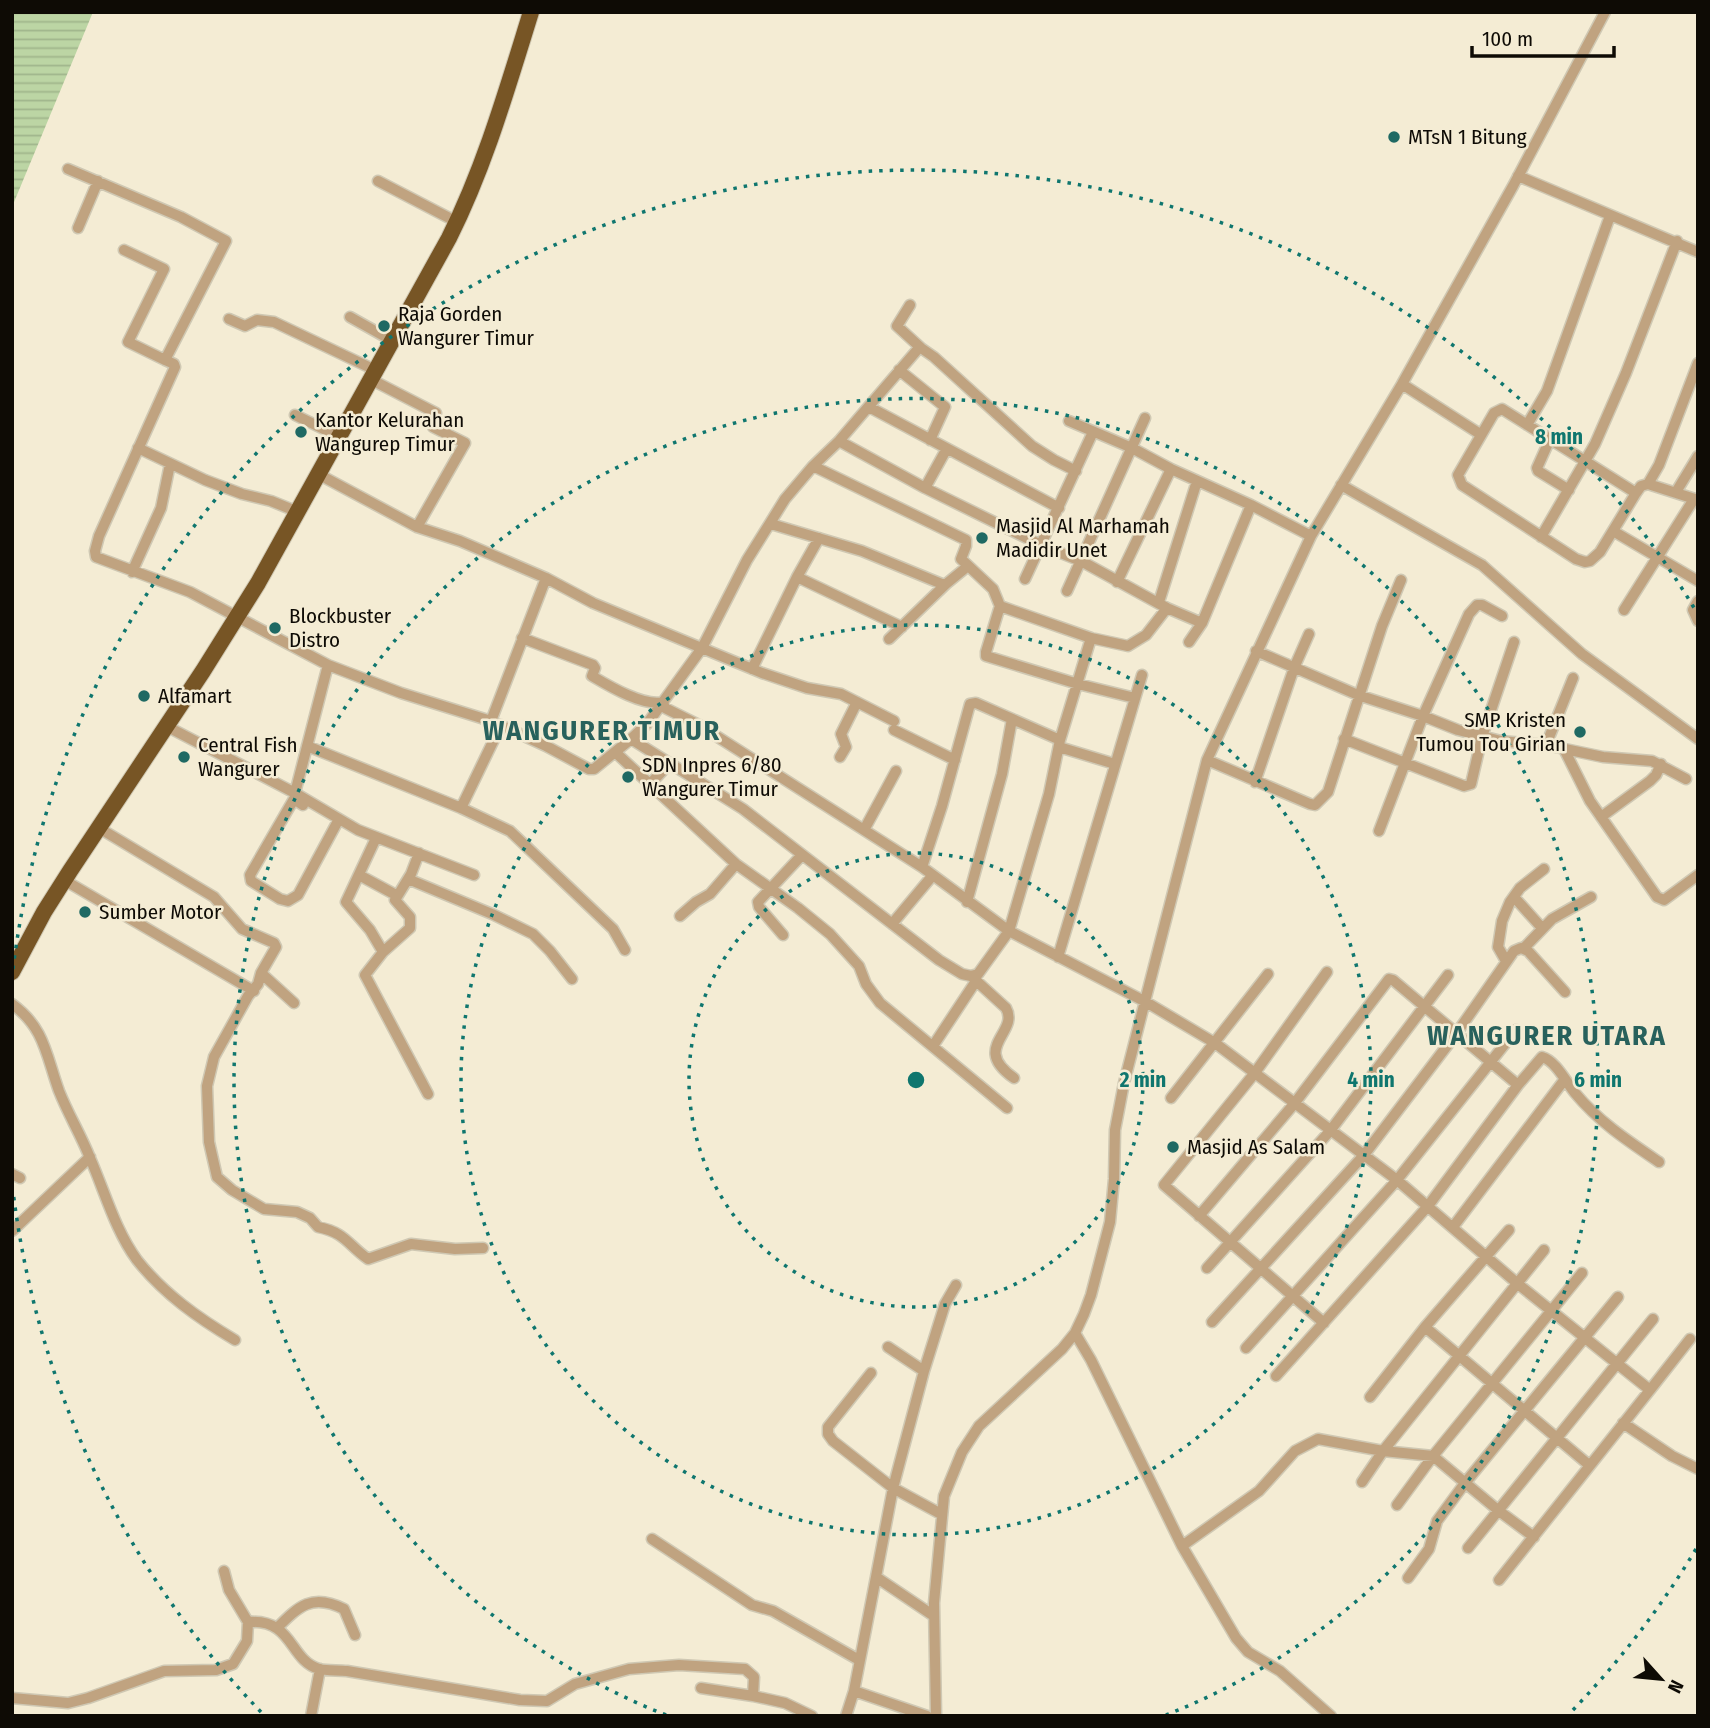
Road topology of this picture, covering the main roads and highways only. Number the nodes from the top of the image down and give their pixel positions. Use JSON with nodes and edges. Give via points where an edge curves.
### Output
{"nodes":[{"id":1,"x":531,"y":12,"type":"edge"},
{"id":2,"x":12,"y":972,"type":"edge"}],
"edges":[{"from":1,"to":2,"type":"highway","via":[[498,118],[457,222],[238,616],[64,880]]}]}
